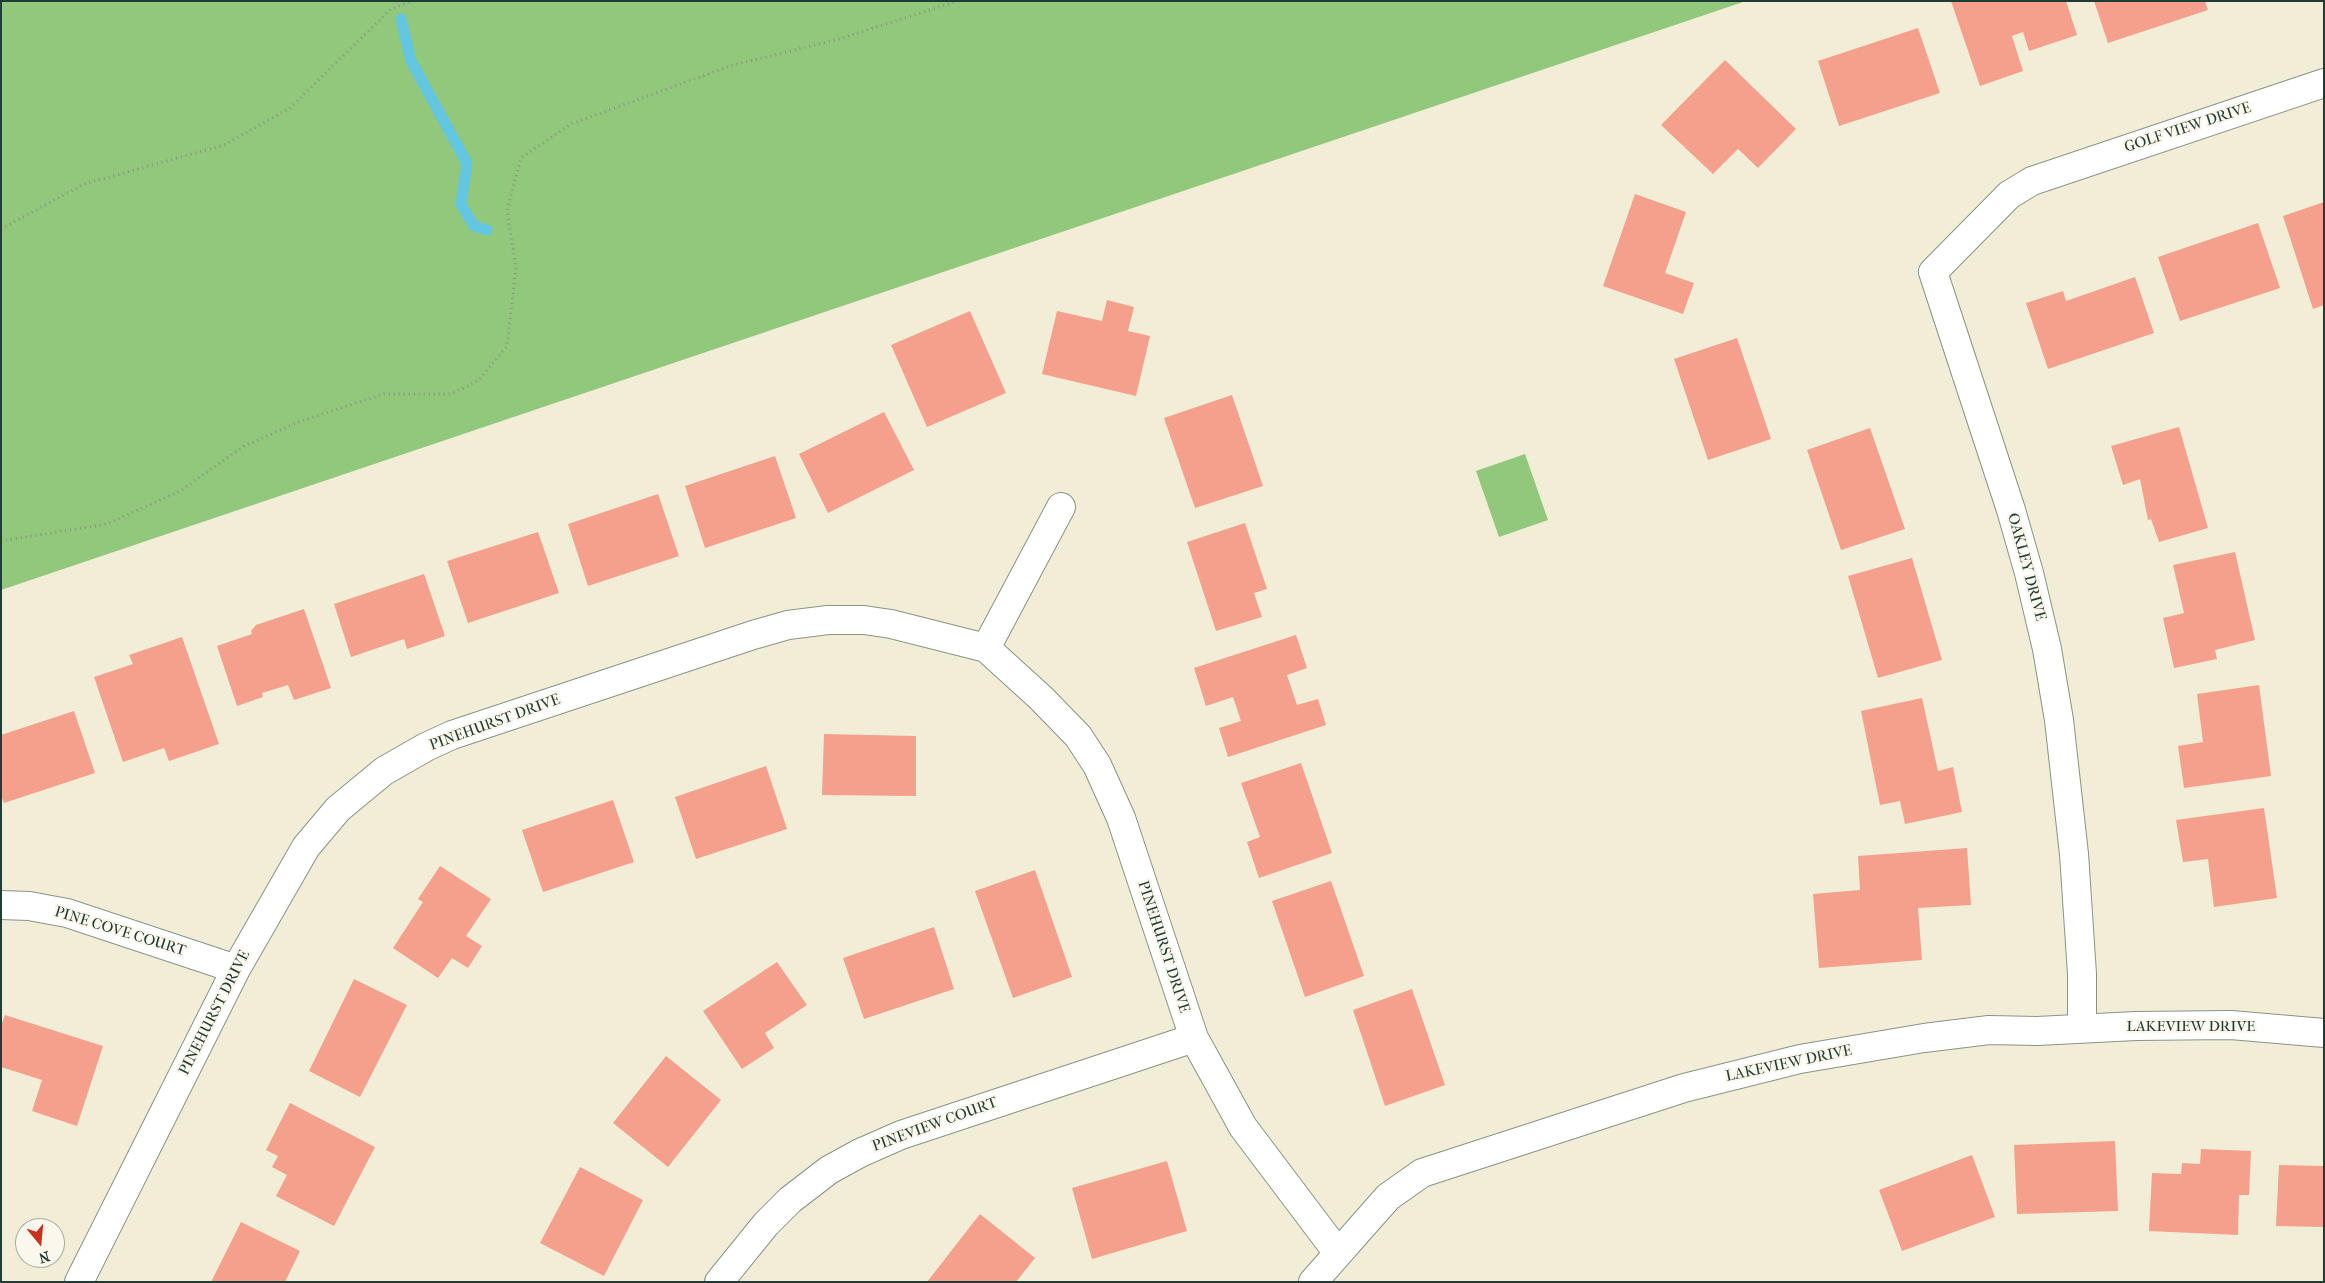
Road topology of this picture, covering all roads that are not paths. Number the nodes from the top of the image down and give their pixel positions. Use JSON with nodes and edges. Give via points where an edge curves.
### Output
{"nodes":[{"id":1,"x":2324,"y":83,"type":"edge"},
{"id":2,"x":2052,"y":173,"type":"joint"},
{"id":3,"x":1061,"y":507,"type":"dead end"},
{"id":4,"x":986,"y":648,"type":"junction"},
{"id":5,"x":1,"y":905,"type":"edge"},
{"id":6,"x":236,"y":969,"type":"junction"},
{"id":7,"x":2082,"y":1028,"type":"junction"},
{"id":8,"x":2324,"y":1033,"type":"edge"},
{"id":9,"x":1194,"y":1038,"type":"junction"},
{"id":10,"x":1338,"y":1253,"type":"junction"},
{"id":11,"x":79,"y":1282,"type":"edge"},
{"id":12,"x":718,"y":1282,"type":"edge"},
{"id":13,"x":1313,"y":1282,"type":"edge"}],
"edges":[{"from":1,"to":2,"type":"street","name":"GOLF VIEW DRIVE"},
{"from":2,"to":7,"type":"street","name":"OAKLEY DRIVE","via":[[2009,195],[1933,272],[2011,510],[2047,650],[2059,720],[2074,854]]},
{"from":3,"to":4,"type":"street"},
{"from":4,"to":6,"type":"street","name":"PINEHURST DRIVE","via":[[864,620],[788,624],[426,747],[384,771],[338,809],[306,847]]},
{"from":4,"to":9,"type":"street","name":"PINEHURST DRIVE","via":[[1066,723],[1097,765],[1121,818]]},
{"from":5,"to":6,"type":"street","name":"PINE COVE COURT","via":[[67,913]]},
{"from":6,"to":11,"type":"street","name":"PINEHURST DRIVE"},
{"from":7,"to":8,"type":"street","name":"LAKEVIEW DRIVE","via":[[2231,1025]]},
{"from":7,"to":10,"type":"street","name":"LAKEVIEW DRIVE","via":[[1989,1030],[1924,1038],[1800,1059],[1684,1088],[1422,1173],[1388,1197]]},
{"from":9,"to":10,"type":"street","name":"PINEHURST DRIVE","via":[[1243,1127]]},
{"from":9,"to":12,"type":"street","name":"PINEVIEW COURT","via":[[901,1135],[860,1153],[829,1170],[790,1200]]},
{"from":10,"to":13,"type":"street","name":"LAKEVIEW DRIVE"}]}
